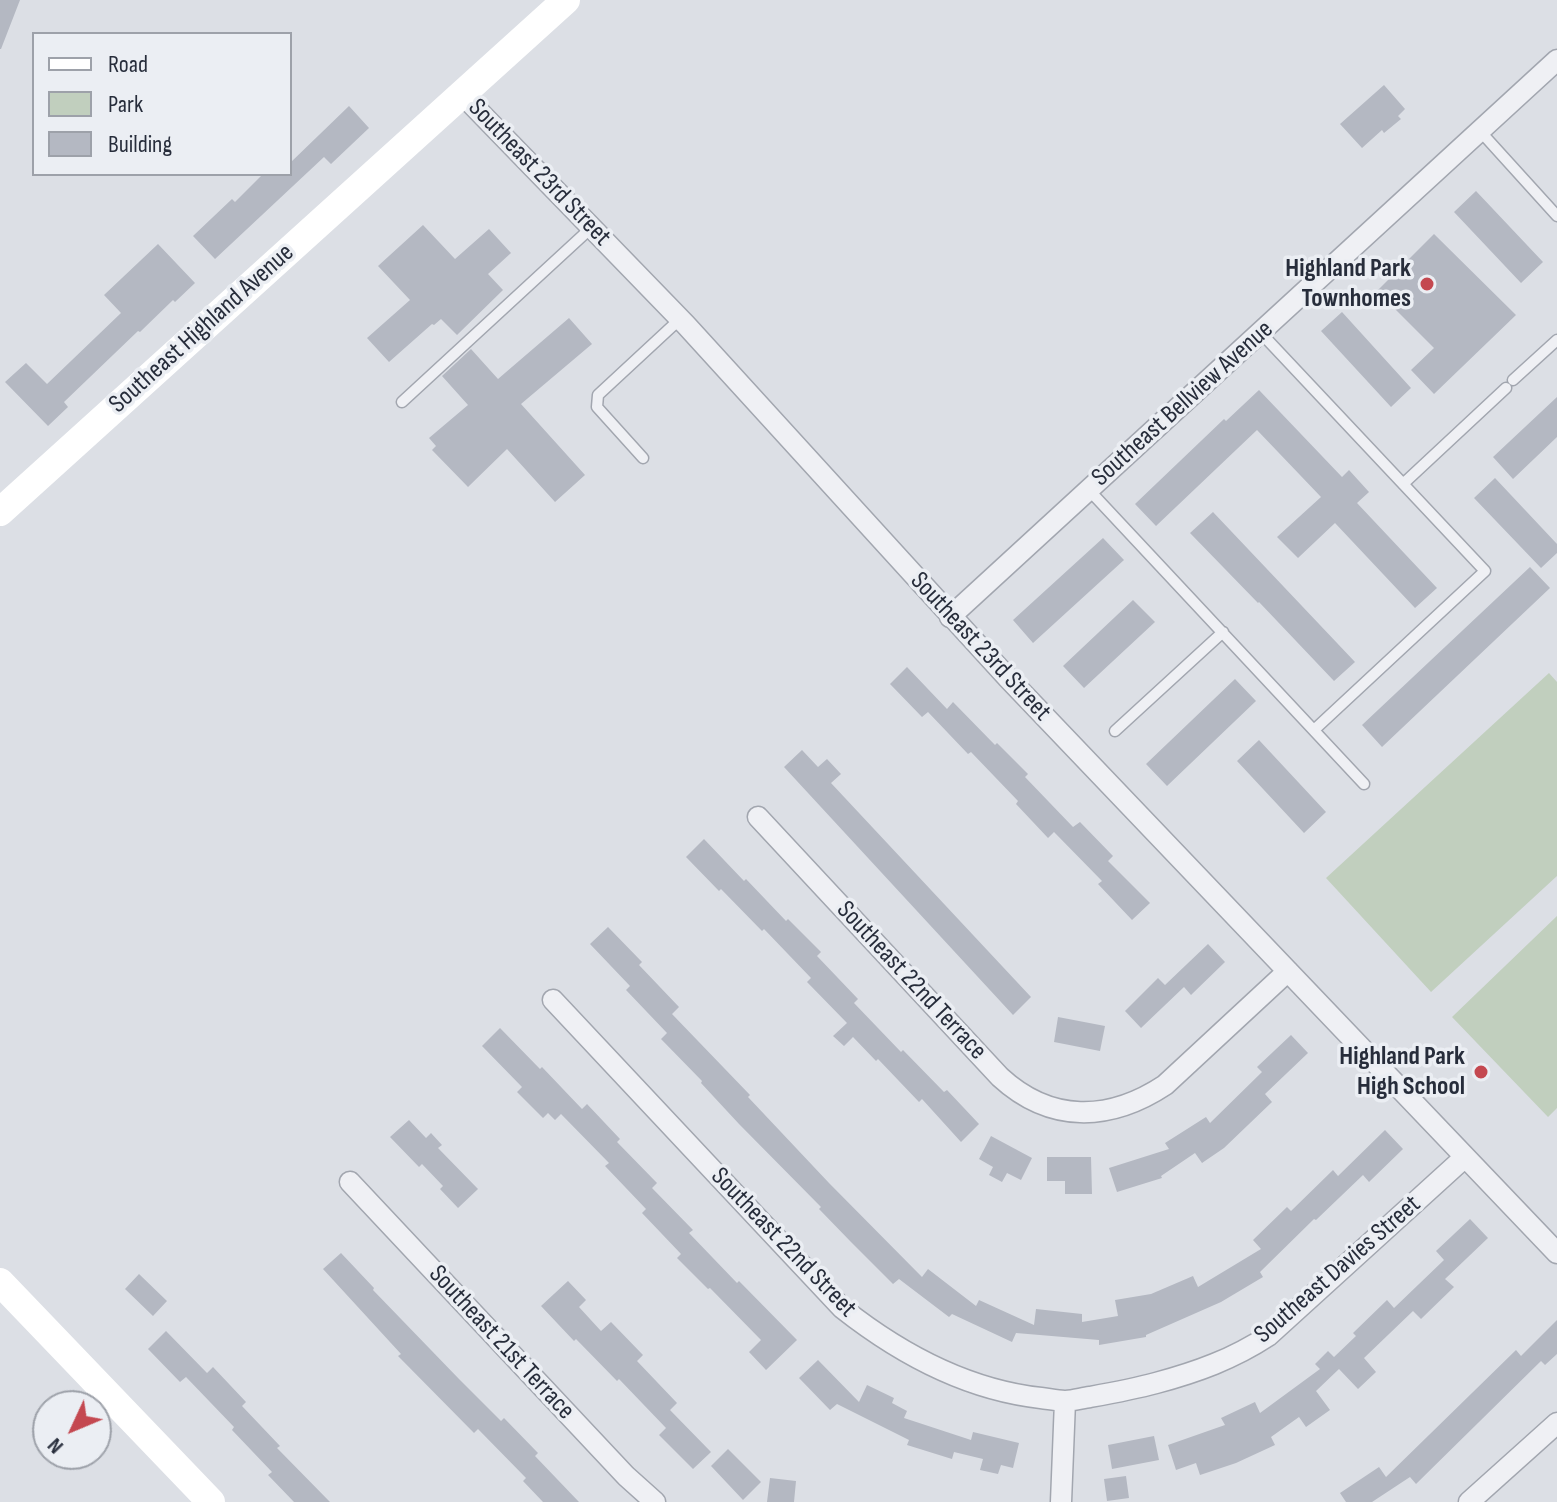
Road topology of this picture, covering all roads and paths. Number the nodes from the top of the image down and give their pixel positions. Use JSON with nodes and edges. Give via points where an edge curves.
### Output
{"nodes":[{"id":1,"x":566,"y":0,"type":"edge"},
{"id":2,"x":1557,"y":60,"type":"edge"},
{"id":3,"x":462,"y":94,"type":"junction"},
{"id":4,"x":1480,"y":131,"type":"junction"},
{"id":5,"x":404,"y":146,"type":"joint"},
{"id":6,"x":1557,"y":216,"type":"edge"},
{"id":7,"x":592,"y":227,"type":"junction"},
{"id":8,"x":680,"y":319,"type":"junction"},
{"id":9,"x":1261,"y":333,"type":"junction"},
{"id":10,"x":1557,"y":340,"type":"edge"},
{"id":11,"x":402,"y":402,"type":"dead end"},
{"id":12,"x":643,"y":458,"type":"dead end"},
{"id":13,"x":1403,"y":484,"type":"junction"},
{"id":14,"x":1089,"y":490,"type":"junction"},
{"id":15,"x":0,"y":512,"type":"edge"},
{"id":16,"x":950,"y":617,"type":"junction"},
{"id":17,"x":1223,"y":632,"type":"junction"},
{"id":18,"x":1314,"y":730,"type":"junction"},
{"id":19,"x":1115,"y":731,"type":"dead end"},
{"id":20,"x":1364,"y":784,"type":"dead end"},
{"id":21,"x":758,"y":817,"type":"dead end"},
{"id":22,"x":1288,"y":971,"type":"junction"},
{"id":23,"x":553,"y":1000,"type":"dead end"},
{"id":24,"x":1465,"y":1157,"type":"junction"},
{"id":25,"x":350,"y":1182,"type":"dead end"},
{"id":26,"x":1557,"y":1253,"type":"edge"},
{"id":27,"x":0,"y":1282,"type":"edge"},
{"id":28,"x":1065,"y":1401,"type":"junction"},
{"id":29,"x":1557,"y":1423,"type":"edge"},
{"id":30,"x":211,"y":1502,"type":"edge"},
{"id":31,"x":655,"y":1502,"type":"edge"},
{"id":32,"x":1061,"y":1502,"type":"edge"},
{"id":33,"x":1469,"y":1502,"type":"edge"}],
"edges":[{"from":1,"to":3,"type":"street"},
{"from":2,"to":4,"type":"street","name":"Southeast Bellview Avenue"},
{"from":3,"to":5,"type":"street","name":"Southeast 23rd Street"},
{"from":3,"to":7,"type":"street","name":"Southeast 23rd Street"},
{"from":4,"to":6,"type":"lane"},
{"from":4,"to":9,"type":"street","name":"Southeast Bellview Avenue"},
{"from":5,"to":15,"type":"street","name":"Southeast Highland Avenue"},
{"from":7,"to":8,"type":"street","name":"Southeast 23rd Street"},
{"from":7,"to":11,"type":"lane"},
{"from":8,"to":12,"type":"lane","via":[[598,395],[597,407]]},
{"from":8,"to":16,"type":"street","name":"Southeast 23rd Street"},
{"from":9,"to":13,"type":"lane"},
{"from":9,"to":14,"type":"street","name":"Southeast Bellview Avenue"},
{"from":10,"to":13,"type":"lane"},
{"from":13,"to":18,"type":"lane","via":[[1485,571]]},
{"from":14,"to":16,"type":"street","name":"Southeast Bellview Avenue"},
{"from":14,"to":17,"type":"lane"},
{"from":16,"to":22,"type":"street","name":"Southeast 23rd Street"},
{"from":17,"to":18,"type":"lane"},
{"from":17,"to":19,"type":"lane"},
{"from":18,"to":20,"type":"lane"},
{"from":21,"to":22,"type":"street","name":"Southeast 22nd Terrace","via":[[1012,1088],[1060,1112],[1105,1110],[1165,1085]]},
{"from":22,"to":24,"type":"street","name":"Southeast 23rd Street"},
{"from":23,"to":28,"type":"street","name":"Southeast 22nd Street","via":[[831,1297],[865,1326],[897,1347],[987,1387]]},
{"from":24,"to":26,"type":"street","name":"Southeast 23rd Street"},
{"from":24,"to":28,"type":"street","name":"Southeast Davies Street","via":[[1250,1347],[1192,1373]]},
{"from":25,"to":31,"type":"street","name":"Southeast 21st Terrace"},
{"from":27,"to":30,"type":"street"},
{"from":28,"to":32,"type":"street"},
{"from":29,"to":33,"type":"street"}]}
